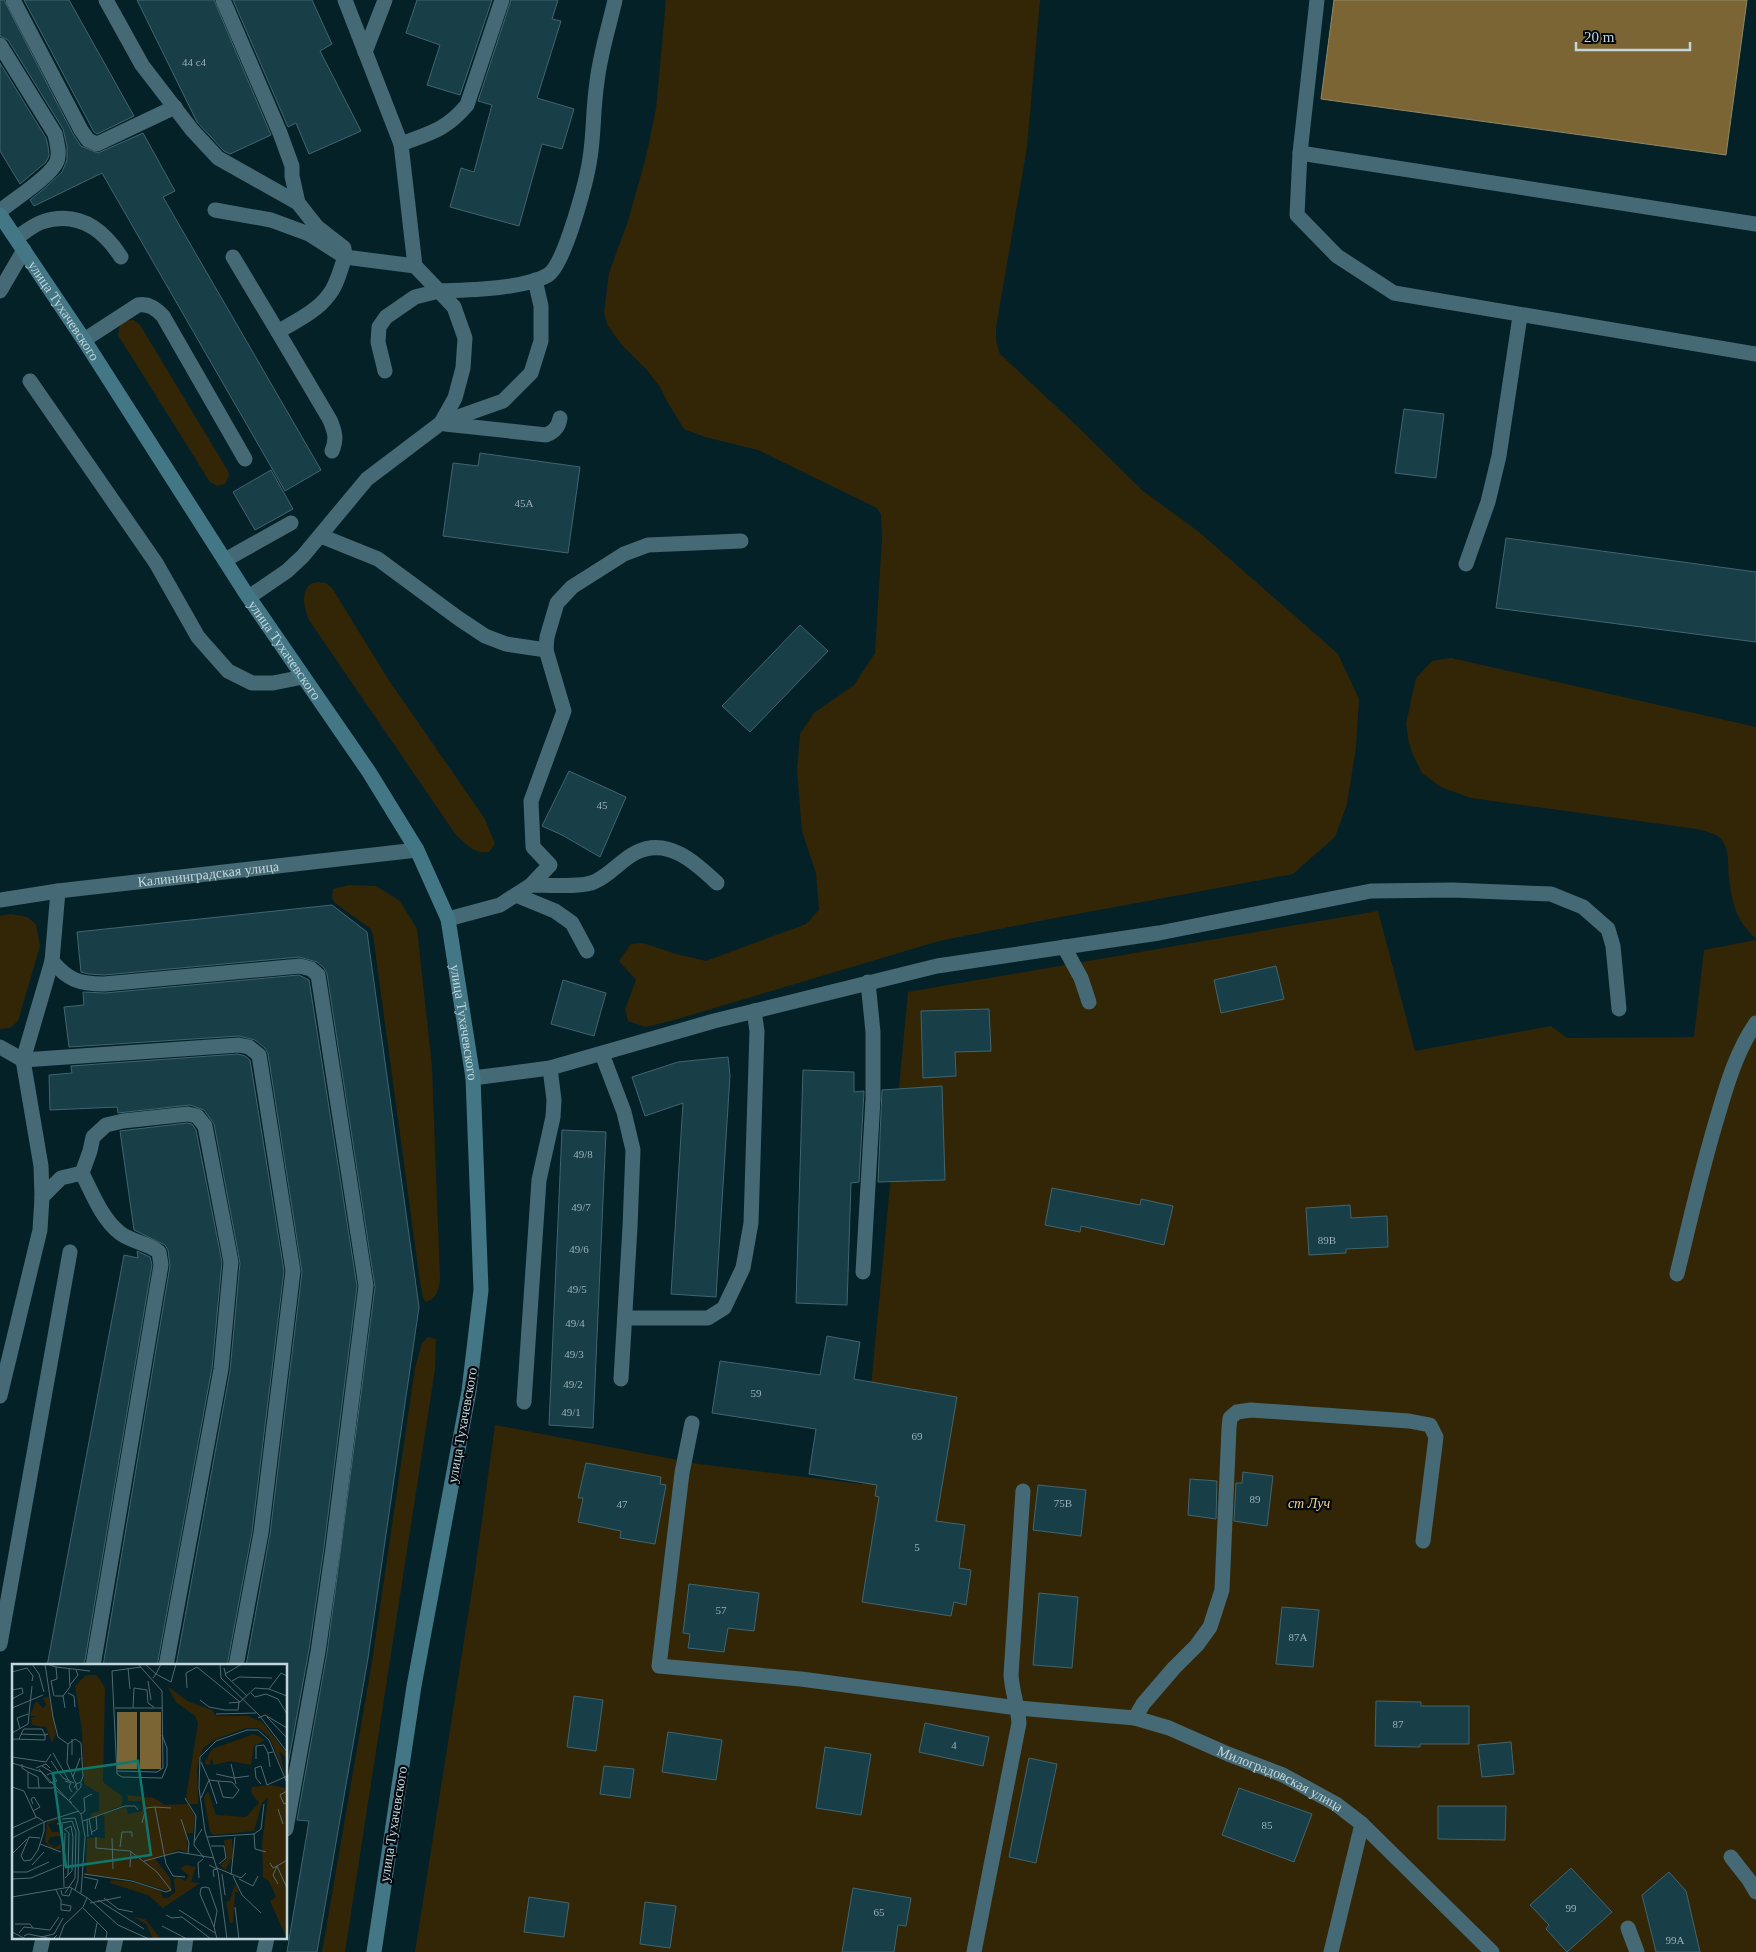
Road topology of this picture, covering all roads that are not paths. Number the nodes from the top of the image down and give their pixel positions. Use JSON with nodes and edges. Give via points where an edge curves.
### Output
{"nodes":[{"id":1,"x":13,"y":0,"type":"edge"},
{"id":2,"x":106,"y":0,"type":"edge"},
{"id":3,"x":222,"y":0,"type":"edge"},
{"id":4,"x":345,"y":0,"type":"edge"},
{"id":5,"x":385,"y":0,"type":"edge"},
{"id":6,"x":502,"y":0,"type":"edge"},
{"id":7,"x":615,"y":0,"type":"edge"},
{"id":8,"x":1317,"y":0,"type":"edge"},
{"id":9,"x":0,"y":45,"type":"edge"},
{"id":10,"x":365,"y":52,"type":"junction"},
{"id":11,"x":175,"y":107,"type":"junction"},
{"id":12,"x":401,"y":144,"type":"junction"},
{"id":13,"x":1300,"y":153,"type":"junction"},
{"id":14,"x":298,"y":203,"type":"junction"},
{"id":15,"x":215,"y":210,"type":"dead end"},
{"id":16,"x":0,"y":211,"type":"edge"},
{"id":17,"x":0,"y":216,"type":"edge"},
{"id":18,"x":1756,"y":224,"type":"edge"},
{"id":19,"x":20,"y":244,"type":"junction"},
{"id":20,"x":233,"y":257,"type":"dead end"},
{"id":21,"x":345,"y":257,"type":"junction"},
{"id":22,"x":121,"y":258,"type":"dead end"},
{"id":23,"x":415,"y":266,"type":"junction"},
{"id":24,"x":535,"y":280,"type":"junction"},
{"id":25,"x":0,"y":291,"type":"edge"},
{"id":26,"x":439,"y":291,"type":"junction"},
{"id":27,"x":1520,"y":316,"type":"junction"},
{"id":28,"x":278,"y":332,"type":"junction"},
{"id":29,"x":84,"y":340,"type":"junction"},
{"id":30,"x":1756,"y":354,"type":"edge"},
{"id":31,"x":384,"y":371,"type":"dead end"},
{"id":32,"x":30,"y":380,"type":"dead end"},
{"id":33,"x":560,"y":418,"type":"dead end"},
{"id":34,"x":441,"y":423,"type":"junction"},
{"id":35,"x":332,"y":451,"type":"dead end"},
{"id":36,"x":245,"y":459,"type":"dead end"},
{"id":37,"x":291,"y":523,"type":"dead end"},
{"id":38,"x":321,"y":536,"type":"junction"},
{"id":39,"x":741,"y":541,"type":"dead end"},
{"id":40,"x":225,"y":560,"type":"junction"},
{"id":41,"x":1466,"y":564,"type":"dead end"},
{"id":42,"x":249,"y":597,"type":"junction"},
{"id":43,"x":546,"y":650,"type":"junction"},
{"id":44,"x":303,"y":677,"type":"junction"},
{"id":45,"x":417,"y":850,"type":"junction"},
{"id":46,"x":717,"y":883,"type":"dead end"},
{"id":47,"x":531,"y":885,"type":"junction"},
{"id":48,"x":58,"y":891,"type":"junction"},
{"id":49,"x":516,"y":895,"type":"junction"},
{"id":50,"x":0,"y":900,"type":"edge"},
{"id":51,"x":448,"y":919,"type":"junction"},
{"id":52,"x":1064,"y":948,"type":"junction"},
{"id":53,"x":588,"y":951,"type":"dead end"},
{"id":54,"x":52,"y":961,"type":"junction"},
{"id":55,"x":868,"y":982,"type":"junction"},
{"id":56,"x":1089,"y":1002,"type":"dead end"},
{"id":57,"x":1618,"y":1009,"type":"dead end"},
{"id":58,"x":754,"y":1011,"type":"junction"},
{"id":59,"x":1756,"y":1023,"type":"edge"},
{"id":60,"x":0,"y":1047,"type":"edge"},
{"id":61,"x":602,"y":1054,"type":"junction"},
{"id":62,"x":23,"y":1060,"type":"junction"},
{"id":63,"x":550,"y":1068,"type":"junction"},
{"id":64,"x":473,"y":1078,"type":"junction"},
{"id":65,"x":82,"y":1173,"type":"junction"},
{"id":66,"x":42,"y":1198,"type":"junction"},
{"id":67,"x":70,"y":1252,"type":"dead end"},
{"id":68,"x":864,"y":1272,"type":"dead end"},
{"id":69,"x":1678,"y":1274,"type":"dead end"},
{"id":70,"x":625,"y":1318,"type":"junction"},
{"id":71,"x":621,"y":1379,"type":"dead end"},
{"id":72,"x":1,"y":1390,"type":"edge"},
{"id":73,"x":524,"y":1402,"type":"dead end"},
{"id":74,"x":692,"y":1423,"type":"dead end"},
{"id":75,"x":1023,"y":1491,"type":"dead end"},
{"id":76,"x":1423,"y":1541,"type":"dead end"},
{"id":77,"x":0,"y":1644,"type":"edge"},
{"id":78,"x":93,"y":1664,"type":"edge"},
{"id":79,"x":166,"y":1664,"type":"edge"},
{"id":80,"x":236,"y":1664,"type":"edge"},
{"id":81,"x":1018,"y":1708,"type":"junction"},
{"id":82,"x":1134,"y":1718,"type":"junction"},
{"id":83,"x":288,"y":1818,"type":"edge"},
{"id":84,"x":1362,"y":1824,"type":"junction"},
{"id":85,"x":1731,"y":1857,"type":"dead end"},
{"id":86,"x":1756,"y":1892,"type":"edge"},
{"id":87,"x":1628,"y":1928,"type":"dead end"},
{"id":88,"x":374,"y":1952,"type":"edge"},
{"id":89,"x":974,"y":1952,"type":"edge"},
{"id":90,"x":1331,"y":1952,"type":"edge"},
{"id":91,"x":1492,"y":1952,"type":"edge"},
{"id":92,"x":1637,"y":1952,"type":"edge"}],
"edges":[{"from":1,"to":11,"type":"street","via":[[88,140],[97,144]]},
{"from":2,"to":11,"type":"street","via":[[142,65]]},
{"from":3,"to":14,"type":"street","via":[[280,133],[292,166]]},
{"from":4,"to":10,"type":"street"},
{"from":5,"to":10,"type":"street"},
{"from":6,"to":12,"type":"street","via":[[468,105],[438,131]]},
{"from":7,"to":24,"type":"street","via":[[597,82],[590,160],[572,228],[560,259],[550,274]]},
{"from":8,"to":13,"type":"street"},
{"from":9,"to":16,"type":"street","via":[[55,134],[58,146],[57,161],[52,171]]},
{"from":10,"to":12,"type":"street"},
{"from":11,"to":14,"type":"street","via":[[218,158]]},
{"from":12,"to":23,"type":"street"},
{"from":13,"to":18,"type":"street"},
{"from":13,"to":27,"type":"street","via":[[1297,215],[1337,256],[1394,294]]},
{"from":14,"to":21,"type":"street","via":[[317,227],[344,248]]},
{"from":15,"to":21,"type":"street","via":[[272,220],[309,234]]},
{"from":17,"to":19,"type":"street","name":"улица Тухачевского"},
{"from":19,"to":22,"type":"street","via":[[41,222],[72,220],[95,227]]},
{"from":19,"to":25,"type":"street"},
{"from":19,"to":29,"type":"street","name":"улица Тухачевского"},
{"from":20,"to":28,"type":"street"},
{"from":21,"to":23,"type":"street"},
{"from":21,"to":28,"type":"street","via":[[329,296]]},
{"from":23,"to":26,"type":"street"},
{"from":24,"to":26,"type":"street","via":[[498,288]]},
{"from":24,"to":34,"type":"street","via":[[541,306],[541,341],[531,373],[503,401]]},
{"from":26,"to":31,"type":"street","via":[[415,298],[386,318],[380,327],[378,342]]},
{"from":26,"to":34,"type":"street","via":[[454,307],[465,338],[456,398]]},
{"from":27,"to":30,"type":"street"},
{"from":27,"to":41,"type":"street","via":[[1499,456],[1488,502]]},
{"from":28,"to":35,"type":"street","via":[[336,432]]},
{"from":29,"to":36,"type":"street","via":[[138,305],[156,309]]},
{"from":29,"to":40,"type":"street","name":"улица Тухачевского"},
{"from":32,"to":44,"type":"street","via":[[156,563],[198,637],[228,671],[252,684]]},
{"from":33,"to":34,"type":"street","via":[[559,424],[546,435]]},
{"from":34,"to":38,"type":"street","via":[[367,479]]},
{"from":37,"to":40,"type":"street"},
{"from":38,"to":42,"type":"street","via":[[287,571]]},
{"from":38,"to":43,"type":"street","via":[[378,559],[485,636],[506,644]]},
{"from":39,"to":43,"type":"street","via":[[648,545],[624,554],[572,587],[557,603]]},
{"from":40,"to":42,"type":"street","name":"улица Тухачевского"},
{"from":42,"to":44,"type":"street","name":"улица Тухачевского"},
{"from":43,"to":47,"type":"street","via":[[564,711],[531,801],[533,847],[550,865]]},
{"from":44,"to":45,"type":"street","name":"улица Тухачевского","via":[[369,772]]},
{"from":45,"to":48,"type":"street","name":"Калининградская улица"},
{"from":45,"to":51,"type":"street","name":"улица Тухачевского"},
{"from":46,"to":47,"type":"street","via":[[695,862],[656,846],[637,852],[595,882]]},
{"from":47,"to":49,"type":"street"},
{"from":48,"to":50,"type":"street","name":"Калининградская улица"},
{"from":48,"to":54,"type":"street"},
{"from":49,"to":51,"type":"street","via":[[500,905]]},
{"from":49,"to":53,"type":"street","via":[[556,911],[572,923]]},
{"from":51,"to":64,"type":"street","name":"улица Тухачевского"},
{"from":52,"to":55,"type":"street","via":[[937,966]]},
{"from":52,"to":56,"type":"street"},
{"from":52,"to":57,"type":"street","via":[[1159,933],[1371,891],[1551,894],[1583,907],[1608,929],[1613,946]]},
{"from":54,"to":62,"type":"street"},
{"from":54,"to":83,"type":"street","via":[[75,981],[88,984],[300,966],[318,975],[366,1286],[332,1557]]},
{"from":55,"to":58,"type":"street"},
{"from":55,"to":68,"type":"street","via":[[873,1032],[873,1099]]},
{"from":58,"to":61,"type":"street"},
{"from":58,"to":70,"type":"street","via":[[750,1223],[743,1268],[724,1308],[708,1318]]},
{"from":59,"to":69,"type":"street","via":[[1746,1037],[1725,1091],[1702,1169]]},
{"from":60,"to":62,"type":"street"},
{"from":61,"to":63,"type":"street"},
{"from":61,"to":70,"type":"street","via":[[624,1112],[632,1150]]},
{"from":62,"to":66,"type":"street","via":[[41,1166]]},
{"from":62,"to":80,"type":"street","via":[[239,1045],[259,1055],[293,1271],[261,1533]]},
{"from":63,"to":64,"type":"street"},
{"from":63,"to":73,"type":"street","via":[[553,1118],[539,1180]]},
{"from":64,"to":88,"type":"street","name":"улица Тухачевского","via":[[481,1290],[469,1391],[414,1686]]},
{"from":65,"to":66,"type":"street","via":[[60,1178]]},
{"from":65,"to":78,"type":"street","via":[[107,1219],[121,1233],[152,1246],[159,1252],[161,1265]]},
{"from":65,"to":79,"type":"street","via":[[93,1137],[106,1124],[188,1114],[197,1116],[205,1126],[231,1262],[221,1368]]},
{"from":66,"to":72,"type":"street","via":[[40,1230]]},
{"from":67,"to":77,"type":"street"},
{"from":70,"to":71,"type":"street"},
{"from":74,"to":81,"type":"street","name":"Милоградовская улица","via":[[682,1473],[659,1666],[801,1679]]},
{"from":75,"to":81,"type":"street","via":[[1011,1674]]},
{"from":76,"to":82,"type":"street","via":[[1436,1437],[1430,1426],[1409,1421],[1251,1410],[1237,1412],[1230,1418],[1229,1428],[1222,1590],[1210,1627]]},
{"from":81,"to":82,"type":"street","name":"Милоградовская улица"},
{"from":81,"to":89,"type":"street","via":[[1019,1723]]},
{"from":82,"to":84,"type":"street","name":"Милоградовская улица","via":[[1169,1728],[1283,1775],[1336,1804]]},
{"from":84,"to":90,"type":"street"},
{"from":84,"to":91,"type":"street","name":"Милоградовская улица"},
{"from":85,"to":86,"type":"street"},
{"from":87,"to":92,"type":"street"}]}
